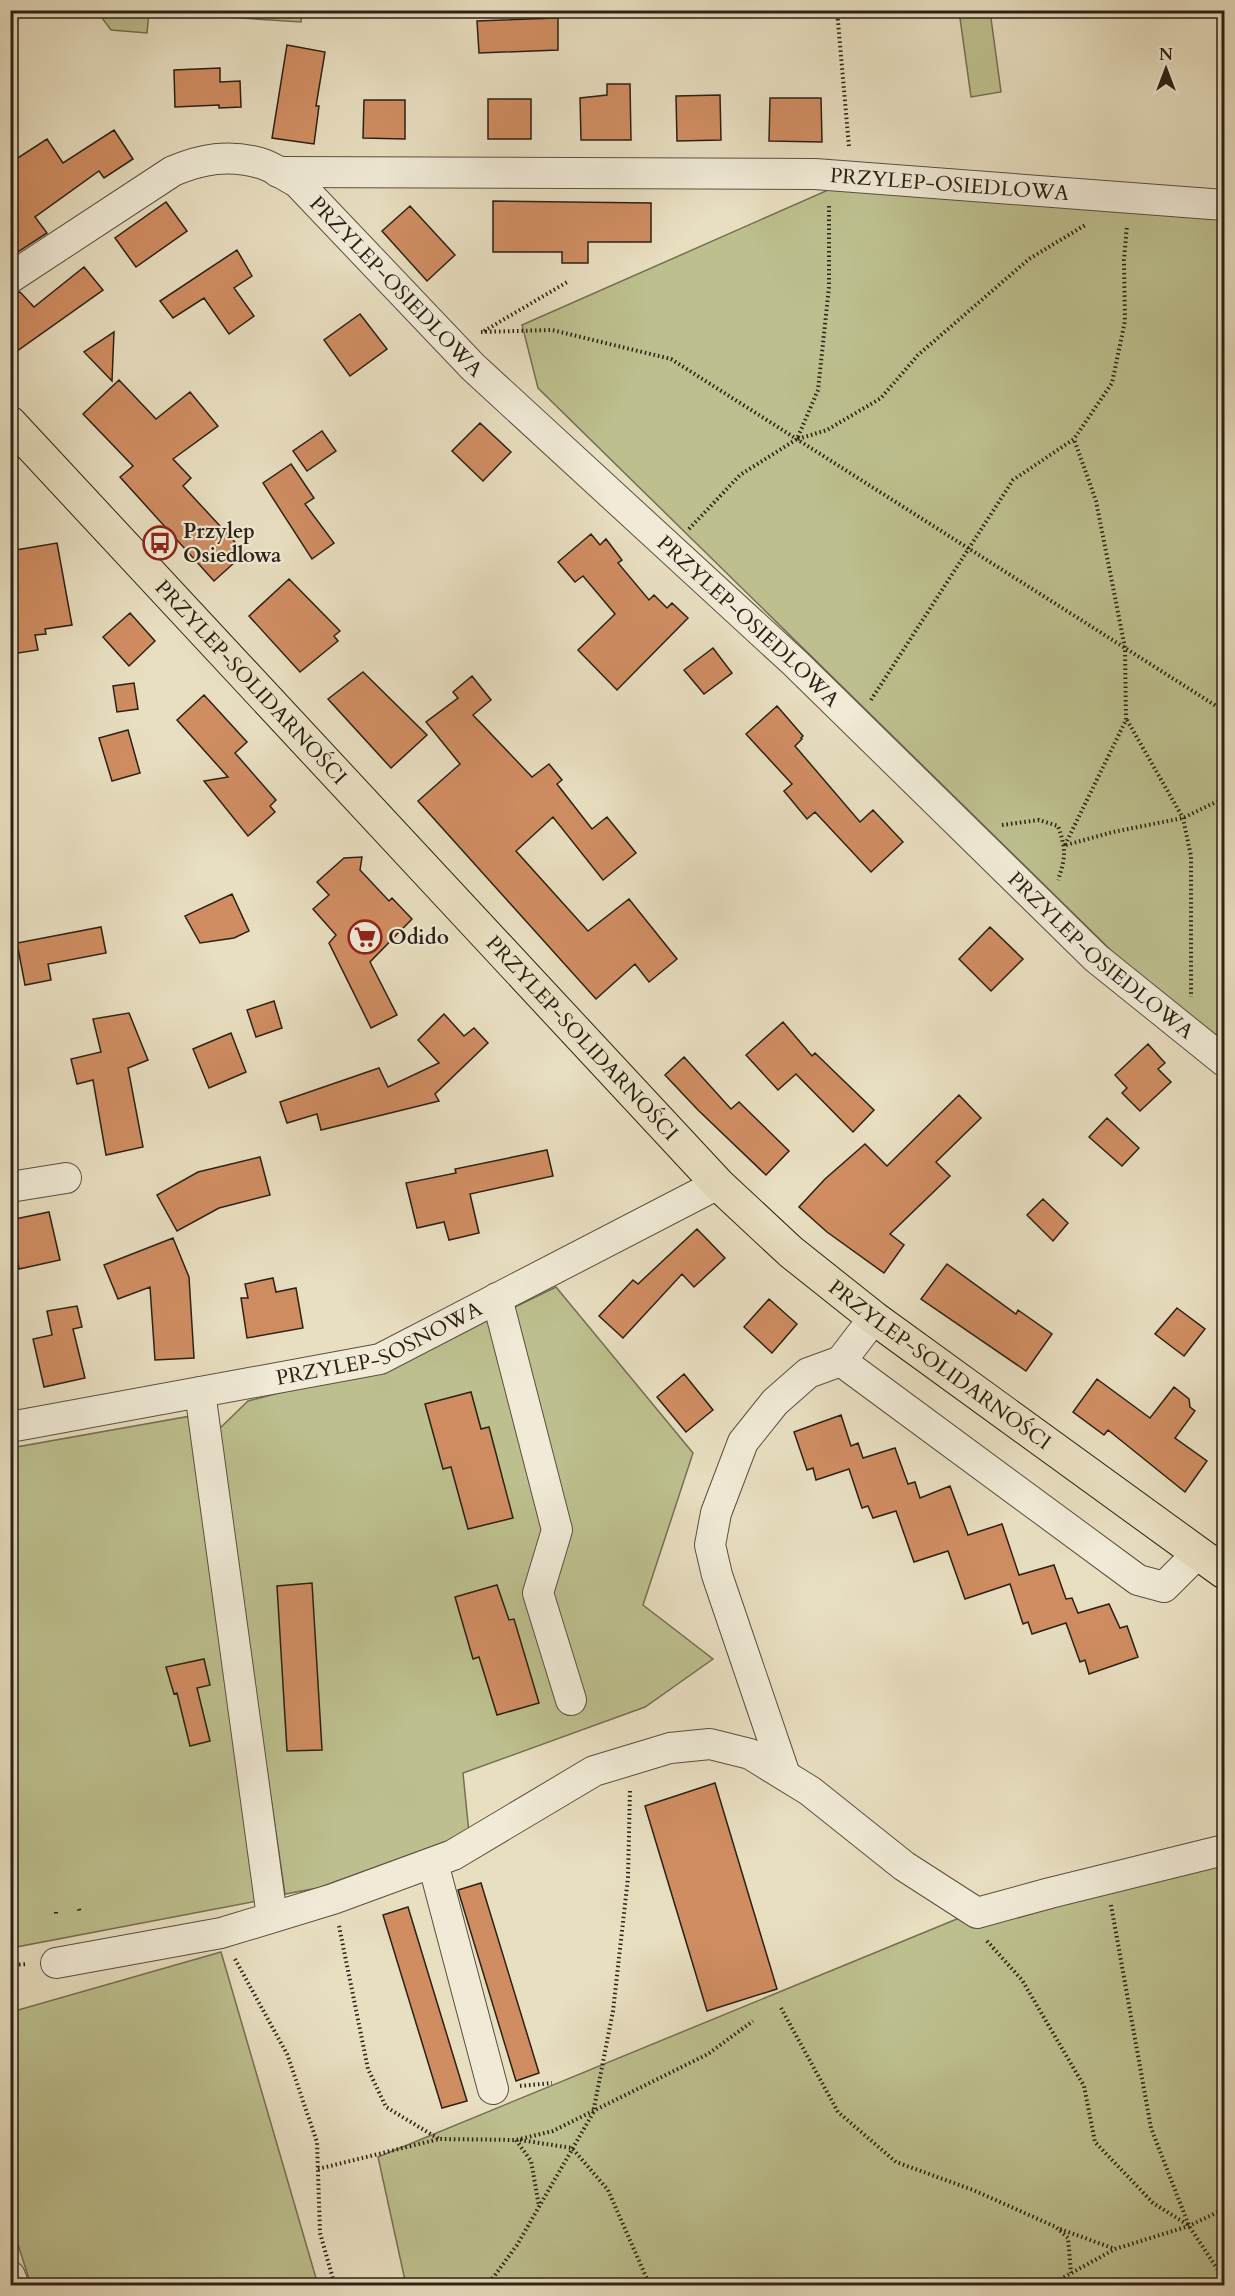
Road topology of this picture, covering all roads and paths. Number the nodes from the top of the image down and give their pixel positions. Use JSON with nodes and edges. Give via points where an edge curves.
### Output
{"nodes":[{"id":1,"x":837,"y":10,"type":"edge"},
{"id":2,"x":278,"y":172,"type":"junction"},
{"id":3,"x":841,"y":175,"type":"junction"},
{"id":4,"x":1129,"y":198,"type":"junction"},
{"id":5,"x":1224,"y":205,"type":"edge"},
{"id":6,"x":1089,"y":222,"type":"dead end"},
{"id":7,"x":10,"y":278,"type":"edge"},
{"id":8,"x":569,"y":280,"type":"dead end"},
{"id":9,"x":481,"y":332,"type":"junction"},
{"id":10,"x":454,"y":348,"type":"junction"},
{"id":11,"x":10,"y":423,"type":"edge"},
{"id":12,"x":1074,"y":439,"type":"junction"},
{"id":13,"x":797,"y":440,"type":"junction"},
{"id":14,"x":968,"y":548,"type":"junction"},
{"id":15,"x":669,"y":549,"type":"junction"},
{"id":16,"x":1125,"y":648,"type":"junction"},
{"id":17,"x":1224,"y":711,"type":"edge"},
{"id":18,"x":1126,"y":720,"type":"junction"},
{"id":19,"x":857,"y":723,"type":"junction"},
{"id":20,"x":1224,"y":798,"type":"edge"},
{"id":21,"x":952,"y":816,"type":"junction"},
{"id":22,"x":1183,"y":818,"type":"junction"},
{"id":23,"x":1065,"y":845,"type":"junction"},
{"id":24,"x":1047,"y":910,"type":"junction"},
{"id":25,"x":1190,"y":1033,"type":"junction"},
{"id":26,"x":1224,"y":1061,"type":"edge"},
{"id":27,"x":66,"y":1178,"type":"dead end"},
{"id":28,"x":718,"y":1184,"type":"junction"},
{"id":29,"x":10,"y":1187,"type":"edge"},
{"id":30,"x":497,"y":1298,"type":"junction"},
{"id":31,"x":874,"y":1318,"type":"junction"},
{"id":32,"x":841,"y":1361,"type":"junction"},
{"id":33,"x":200,"y":1392,"type":"junction"},
{"id":34,"x":10,"y":1427,"type":"edge"},
{"id":35,"x":1198,"y":1553,"type":"junction"},
{"id":36,"x":1224,"y":1572,"type":"edge"},
{"id":37,"x":571,"y":1700,"type":"dead end"},
{"id":38,"x":626,"y":1761,"type":"junction"},
{"id":39,"x":785,"y":1775,"type":"junction"},
{"id":40,"x":1224,"y":1850,"type":"edge"},
{"id":41,"x":433,"y":1863,"type":"junction"},
{"id":42,"x":333,"y":1899,"type":"junction"},
{"id":43,"x":1110,"y":1899,"type":"dead end"},
{"id":44,"x":272,"y":1917,"type":"junction"},
{"id":45,"x":221,"y":1933,"type":"junction"},
{"id":46,"x":983,"y":1937,"type":"dead end"},
{"id":47,"x":56,"y":1963,"type":"dead end"},
{"id":48,"x":781,"y":2008,"type":"dead end"},
{"id":49,"x":753,"y":2021,"type":"dead end"},
{"id":50,"x":493,"y":2089,"type":"dead end"},
{"id":51,"x":592,"y":2113,"type":"junction"},
{"id":52,"x":439,"y":2139,"type":"junction"},
{"id":53,"x":516,"y":2140,"type":"junction"},
{"id":54,"x":572,"y":2148,"type":"junction"},
{"id":55,"x":318,"y":2169,"type":"junction"},
{"id":56,"x":539,"y":2206,"type":"junction"},
{"id":57,"x":1224,"y":2209,"type":"edge"},
{"id":58,"x":1189,"y":2226,"type":"junction"},
{"id":59,"x":1056,"y":2227,"type":"junction"},
{"id":60,"x":1115,"y":2249,"type":"junction"},
{"id":61,"x":1071,"y":2273,"type":"junction"},
{"id":62,"x":10,"y":2276,"type":"edge"},
{"id":63,"x":1224,"y":2279,"type":"edge"},
{"id":64,"x":14,"y":2286,"type":"edge"},
{"id":65,"x":335,"y":2286,"type":"edge"},
{"id":66,"x":487,"y":2286,"type":"edge"},
{"id":67,"x":650,"y":2286,"type":"edge"},
{"id":68,"x":1048,"y":2286,"type":"edge"}],
"edges":[{"from":1,"to":3,"type":"path"},
{"from":2,"to":3,"type":"street","name":"PRZYLEP-OSIEDLOWA"},
{"from":2,"to":7,"type":"street","name":"PRZYLEP-OSIEDLOWA","via":[[261,163],[230,158],[199,160],[173,171]]},
{"from":2,"to":10,"type":"street","name":"PRZYLEP-OSIEDLOWA","via":[[297,182]]},
{"from":3,"to":4,"type":"street","name":"PRZYLEP-OSIEDLOWA"},
{"from":3,"to":13,"type":"path","via":[[818,390]]},
{"from":4,"to":5,"type":"street","name":"PRZYLEP-OSIEDLOWA"},
{"from":4,"to":12,"type":"path","via":[[1125,321],[1112,383]]},
{"from":6,"to":13,"type":"path","via":[[1029,259],[918,355],[881,398],[827,430]]},
{"from":8,"to":9,"type":"path"},
{"from":9,"to":10,"type":"path"},
{"from":9,"to":13,"type":"path","via":[[552,330],[672,359]]},
{"from":10,"to":15,"type":"street","name":"PRZYLEP-OSIEDLOWA"},
{"from":11,"to":28,"type":"main road","name":"PRZYLEP-SOLIDARNOŚCI"},
{"from":12,"to":14,"type":"path","via":[[1013,480]]},
{"from":12,"to":16,"type":"path","via":[[1096,501]]},
{"from":13,"to":14,"type":"path"},
{"from":13,"to":15,"type":"path","via":[[740,475]]},
{"from":14,"to":16,"type":"path"},
{"from":14,"to":19,"type":"path"},
{"from":15,"to":19,"type":"street","name":"PRZYLEP-OSIEDLOWA"},
{"from":16,"to":17,"type":"path"},
{"from":16,"to":18,"type":"path"},
{"from":18,"to":22,"type":"path"},
{"from":18,"to":23,"type":"path"},
{"from":19,"to":21,"type":"street","name":"PRZYLEP-OSIEDLOWA"},
{"from":20,"to":22,"type":"path"},
{"from":21,"to":23,"type":"path","via":[[983,825],[1039,820],[1058,826]]},
{"from":21,"to":24,"type":"street","name":"PRZYLEP-OSIEDLOWA"},
{"from":22,"to":23,"type":"path"},
{"from":22,"to":25,"type":"path","via":[[1191,856]]},
{"from":23,"to":24,"type":"path"},
{"from":24,"to":25,"type":"street","name":"PRZYLEP-OSIEDLOWA","via":[[1096,958]]},
{"from":25,"to":26,"type":"street","name":"PRZYLEP-OSIEDLOWA"},
{"from":27,"to":29,"type":"street"},
{"from":28,"to":30,"type":"street","name":"PRZYLEP-SOSNOWA"},
{"from":28,"to":31,"type":"main road","name":"PRZYLEP-SOLIDARNOŚCI","via":[[791,1252]]},
{"from":30,"to":33,"type":"street","name":"PRZYLEP-SOSNOWA","via":[[380,1359]]},
{"from":30,"to":37,"type":"street","via":[[557,1530],[538,1593]]},
{"from":31,"to":32,"type":"street"},
{"from":31,"to":35,"type":"main road","name":"PRZYLEP-SOLIDARNOŚCI"},
{"from":32,"to":35,"type":"street","via":[[1138,1580],[1164,1587]]},
{"from":32,"to":39,"type":"street","via":[[808,1373],[775,1402],[743,1442],[716,1513],[710,1545]]},
{"from":33,"to":34,"type":"street","name":"PRZYLEP-SOSNOWA"},
{"from":33,"to":44,"type":"street"},
{"from":35,"to":36,"type":"main road","name":"PRZYLEP-SOLIDARNOŚCI"},
{"from":38,"to":39,"type":"street","via":[[670,1748],[710,1744],[750,1754]]},
{"from":38,"to":41,"type":"street","via":[[594,1771]]},
{"from":38,"to":51,"type":"path","via":[[631,1790],[628,1878],[613,2011]]},
{"from":39,"to":40,"type":"street","via":[[904,1866],[977,1913]]},
{"from":41,"to":42,"type":"street"},
{"from":41,"to":50,"type":"street"},
{"from":42,"to":44,"type":"street"},
{"from":42,"to":52,"type":"path","via":[[368,2069],[386,2107]]},
{"from":43,"to":58,"type":"path","via":[[1151,2128]]},
{"from":44,"to":45,"type":"street"},
{"from":45,"to":47,"type":"street"},
{"from":45,"to":55,"type":"path","via":[[287,2054],[317,2142]]},
{"from":46,"to":58,"type":"path","via":[[1022,1980],[1084,2086],[1095,2142],[1153,2203]]},
{"from":48,"to":59,"type":"path","via":[[838,2112],[896,2162],[973,2190]]},
{"from":49,"to":51,"type":"path","via":[[708,2054]]},
{"from":51,"to":53,"type":"path","via":[[553,2131]]},
{"from":51,"to":54,"type":"path"},
{"from":52,"to":53,"type":"path"},
{"from":52,"to":55,"type":"path"},
{"from":53,"to":54,"type":"path"},
{"from":53,"to":56,"type":"path","via":[[531,2162]]},
{"from":54,"to":56,"type":"path"},
{"from":54,"to":67,"type":"path","via":[[608,2190]]},
{"from":55,"to":65,"type":"path","via":[[320,2233]]},
{"from":56,"to":66,"type":"path"},
{"from":57,"to":58,"type":"path"},
{"from":58,"to":60,"type":"path"},
{"from":58,"to":63,"type":"path"},
{"from":59,"to":60,"type":"path"},
{"from":59,"to":61,"type":"path","via":[[1068,2238]]},
{"from":60,"to":61,"type":"path"},
{"from":61,"to":68,"type":"path"},
{"from":62,"to":64,"type":"street"}]}
